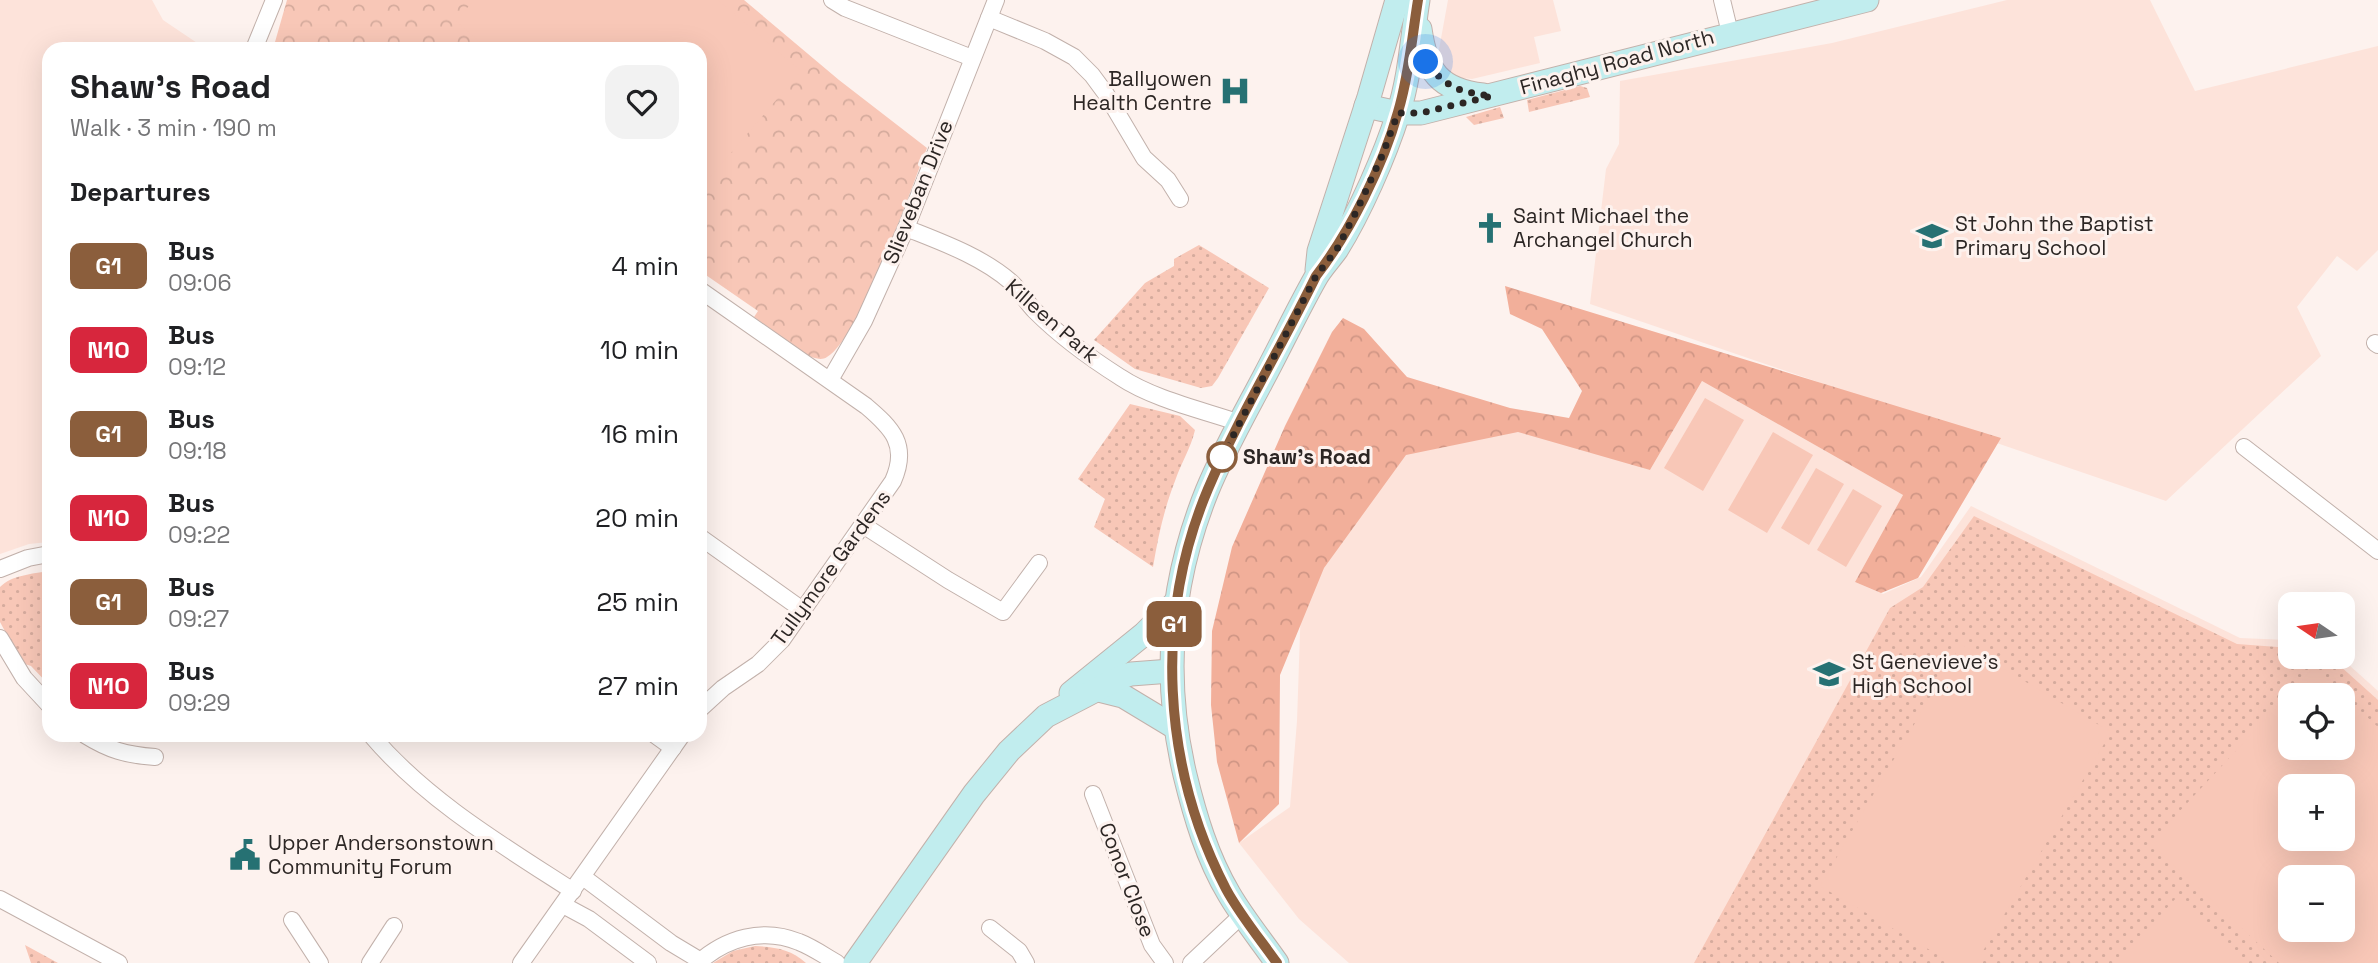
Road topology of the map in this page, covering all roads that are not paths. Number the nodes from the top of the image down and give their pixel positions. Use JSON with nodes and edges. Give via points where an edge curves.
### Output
{"nodes":[{"id":1,"x":274,"y":0,"type":"edge"},
{"id":2,"x":832,"y":0,"type":"edge"},
{"id":3,"x":996,"y":0,"type":"edge"},
{"id":4,"x":1721,"y":0,"type":"edge"},
{"id":5,"x":1867,"y":0,"type":"edge"},
{"id":6,"x":1410,"y":3,"type":"edge"},
{"id":7,"x":989,"y":18,"type":"junction"},
{"id":8,"x":1730,"y":33,"type":"junction"},
{"id":9,"x":257,"y":42,"type":"edge"},
{"id":10,"x":972,"y":58,"type":"junction"},
{"id":11,"x":1492,"y":96,"type":"junction"},
{"id":12,"x":1366,"y":106,"type":"junction"},
{"id":13,"x":1398,"y":113,"type":"junction"},
{"id":14,"x":1180,"y":199,"type":"dead end"},
{"id":15,"x":906,"y":228,"type":"junction"},
{"id":16,"x":1316,"y":276,"type":"junction"},
{"id":17,"x":707,"y":295,"type":"edge"},
{"id":18,"x":830,"y":380,"type":"junction"},
{"id":19,"x":1240,"y":423,"type":"junction"},
{"id":20,"x":2244,"y":447,"type":"dead end"},
{"id":21,"x":863,"y":525,"type":"junction"},
{"id":22,"x":707,"y":542,"type":"edge"},
{"id":23,"x":2378,"y":551,"type":"edge"},
{"id":24,"x":42,"y":555,"type":"edge"},
{"id":25,"x":1038,"y":563,"type":"dead end"},
{"id":26,"x":0,"y":569,"type":"edge"},
{"id":27,"x":1176,"y":602,"type":"junction"},
{"id":28,"x":804,"y":611,"type":"junction"},
{"id":29,"x":0,"y":638,"type":"edge"},
{"id":30,"x":1171,"y":671,"type":"junction"},
{"id":31,"x":1099,"y":690,"type":"junction"},
{"id":32,"x":42,"y":697,"type":"edge"},
{"id":33,"x":707,"y":703,"type":"edge"},
{"id":34,"x":1046,"y":716,"type":"junction"},
{"id":35,"x":1176,"y":728,"type":"junction"},
{"id":36,"x":96,"y":742,"type":"edge"},
{"id":37,"x":377,"y":742,"type":"edge"},
{"id":38,"x":676,"y":742,"type":"edge"},
{"id":39,"x":155,"y":757,"type":"dead end"},
{"id":40,"x":1093,"y":794,"type":"dead end"},
{"id":41,"x":583,"y":877,"type":"junction"},
{"id":42,"x":573,"y":891,"type":"junction"},
{"id":43,"x":0,"y":899,"type":"edge"},
{"id":44,"x":563,"y":905,"type":"junction"},
{"id":45,"x":1242,"y":915,"type":"junction"},
{"id":46,"x":292,"y":920,"type":"dead end"},
{"id":47,"x":394,"y":926,"type":"dead end"},
{"id":48,"x":990,"y":928,"type":"dead end"},
{"id":49,"x":700,"y":962,"type":"edge"},
{"id":50,"x":119,"y":963,"type":"edge"},
{"id":51,"x":320,"y":963,"type":"edge"},
{"id":52,"x":370,"y":963,"type":"edge"},
{"id":53,"x":521,"y":963,"type":"edge"},
{"id":54,"x":648,"y":963,"type":"edge"},
{"id":55,"x":837,"y":963,"type":"edge"},
{"id":56,"x":855,"y":963,"type":"edge"},
{"id":57,"x":1026,"y":963,"type":"edge"},
{"id":58,"x":1165,"y":963,"type":"edge"},
{"id":59,"x":1191,"y":963,"type":"edge"},
{"id":60,"x":1278,"y":963,"type":"edge"}],
"edges":[{"from":1,"to":9,"type":"street"},
{"from":2,"to":10,"type":"street"},
{"from":3,"to":7,"type":"street","name":"Slieveban Drive"},
{"from":4,"to":8,"type":"street"},
{"from":5,"to":8,"type":"street","name":"Finaghy Road North"},
{"from":6,"to":11,"type":"street","via":[[1426,62],[1438,77],[1454,88]]},
{"from":6,"to":12,"type":"street"},
{"from":6,"to":13,"type":"street","via":[[1411,54]]},
{"from":7,"to":10,"type":"street","name":"Slieveban Drive"},
{"from":7,"to":14,"type":"street","via":[[1074,57],[1106,94],[1144,158],[1168,180]]},
{"from":8,"to":11,"type":"street","name":"Finaghy Road North"},
{"from":10,"to":15,"type":"street","name":"Slieveban Drive"},
{"from":11,"to":13,"type":"street","name":"Finaghy Road North","via":[[1421,113]]},
{"from":12,"to":13,"type":"street","name":"Finaghy Road North"},
{"from":12,"to":16,"type":"street","via":[[1319,251]]},
{"from":13,"to":16,"type":"street","via":[[1365,194],[1337,249]]},
{"from":15,"to":18,"type":"street","name":"Slieveban Drive","via":[[864,321]]},
{"from":15,"to":19,"type":"street","name":"Killeen Park","via":[[969,255],[1011,282],[1076,347],[1121,378]]},
{"from":16,"to":19,"type":"street"},
{"from":17,"to":18,"type":"street","name":"Tullymore Gardens"},
{"from":18,"to":21,"type":"street","name":"Tullymore Gardens","via":[[866,406],[895,437],[900,460],[893,481]]},
{"from":19,"to":27,"type":"street","via":[[1207,490]]},
{"from":20,"to":23,"type":"street"},
{"from":21,"to":25,"type":"street","via":[[1003,612]]},
{"from":21,"to":28,"type":"street","name":"Tullymore Gardens"},
{"from":22,"to":28,"type":"street"},
{"from":24,"to":26,"type":"street"},
{"from":27,"to":30,"type":"street"},
{"from":27,"to":34,"type":"street"},
{"from":28,"to":33,"type":"street","name":"Tullymore Gardens","via":[[767,656]]},
{"from":29,"to":32,"type":"street"},
{"from":30,"to":31,"type":"street","via":[[1131,674]]},
{"from":30,"to":35,"type":"street"},
{"from":31,"to":34,"type":"street"},
{"from":31,"to":35,"type":"street","via":[[1123,696]]},
{"from":34,"to":56,"type":"street","via":[[989,772]]},
{"from":35,"to":45,"type":"street","via":[[1195,815],[1214,864]]},
{"from":36,"to":39,"type":"street","via":[[133,755]]},
{"from":37,"to":42,"type":"street","via":[[432,794]]},
{"from":38,"to":41,"type":"street"},
{"from":40,"to":58,"type":"street","name":"Conor Close","via":[[1152,945]]},
{"from":41,"to":42,"type":"street"},
{"from":41,"to":49,"type":"street"},
{"from":42,"to":44,"type":"street"},
{"from":43,"to":50,"type":"street"},
{"from":44,"to":53,"type":"street"},
{"from":44,"to":54,"type":"street"},
{"from":45,"to":59,"type":"street"},
{"from":45,"to":60,"type":"street"},
{"from":46,"to":51,"type":"street"},
{"from":47,"to":52,"type":"street"},
{"from":48,"to":57,"type":"street","via":[[1019,951]]},
{"from":49,"to":55,"type":"street","via":[[738,938],[768,936],[797,941]]}]}
